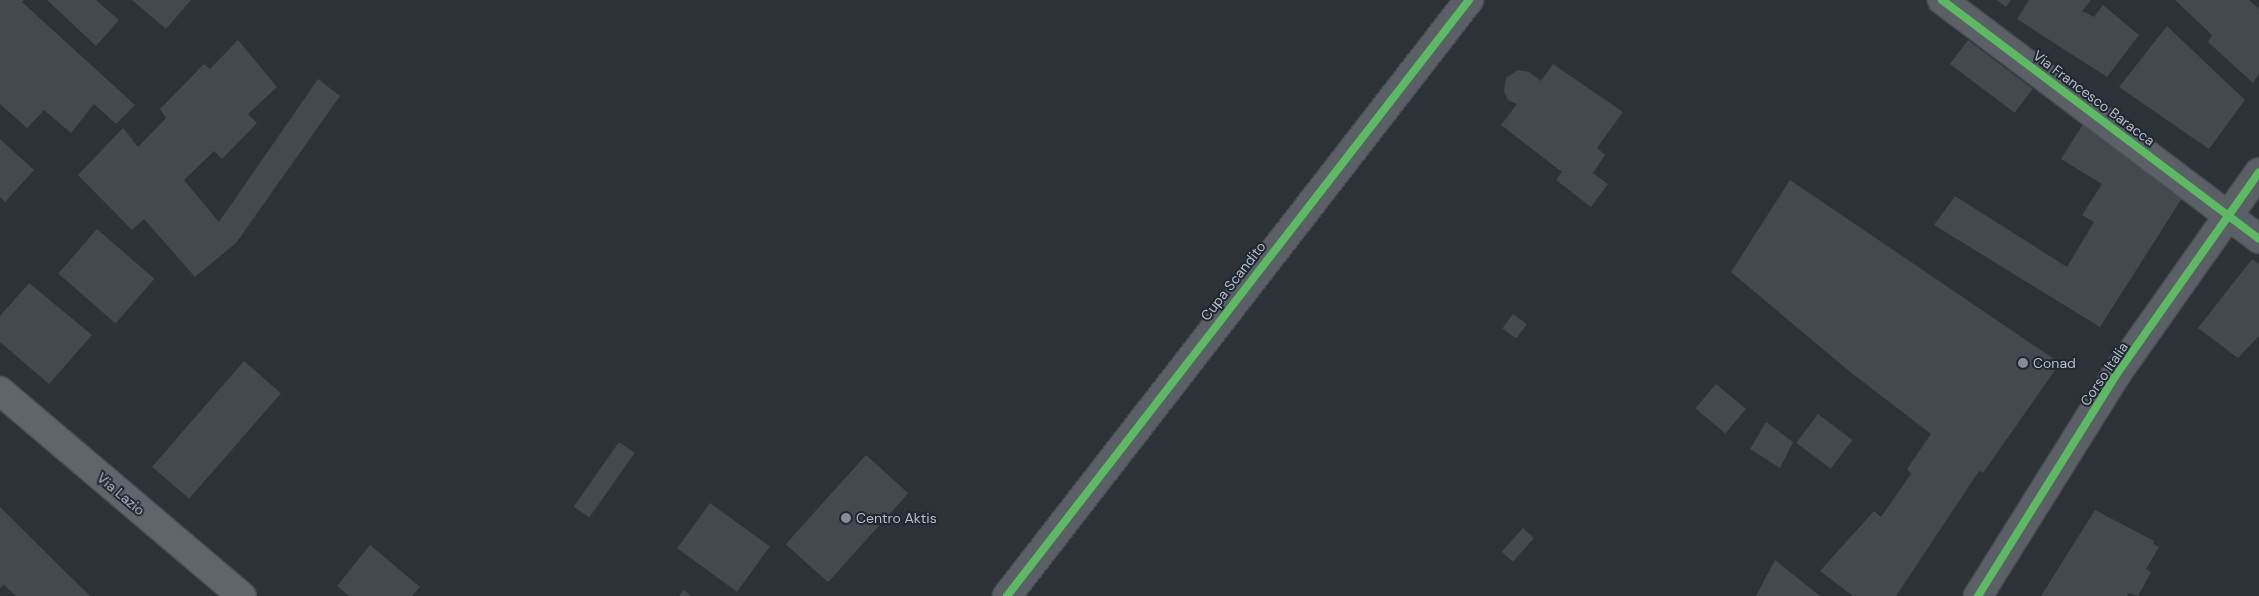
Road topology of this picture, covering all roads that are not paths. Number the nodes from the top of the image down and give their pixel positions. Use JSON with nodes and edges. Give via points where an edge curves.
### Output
{"nodes":[{"id":1,"x":1469,"y":0,"type":"edge"},
{"id":2,"x":1942,"y":0,"type":"edge"},
{"id":3,"x":2259,"y":172,"type":"edge"},
{"id":4,"x":2230,"y":216,"type":"junction"},
{"id":5,"x":2259,"y":239,"type":"edge"},
{"id":6,"x":0,"y":391,"type":"edge"},
{"id":7,"x":1012,"y":587,"type":"edge"},
{"id":8,"x":242,"y":596,"type":"edge"},
{"id":9,"x":1978,"y":596,"type":"edge"}],
"edges":[{"from":1,"to":7,"type":"street","name":"Cupa Scandito"},
{"from":2,"to":4,"type":"street","name":"Via Francesco Baracca"},
{"from":3,"to":4,"type":"street","name":"Corso Italia"},
{"from":4,"to":5,"type":"street","name":"Via Francesco Baracca"},
{"from":4,"to":9,"type":"street","name":"Corso Italia","via":[[2116,375]]},
{"from":6,"to":8,"type":"main road","name":"Via Lazio"}]}
